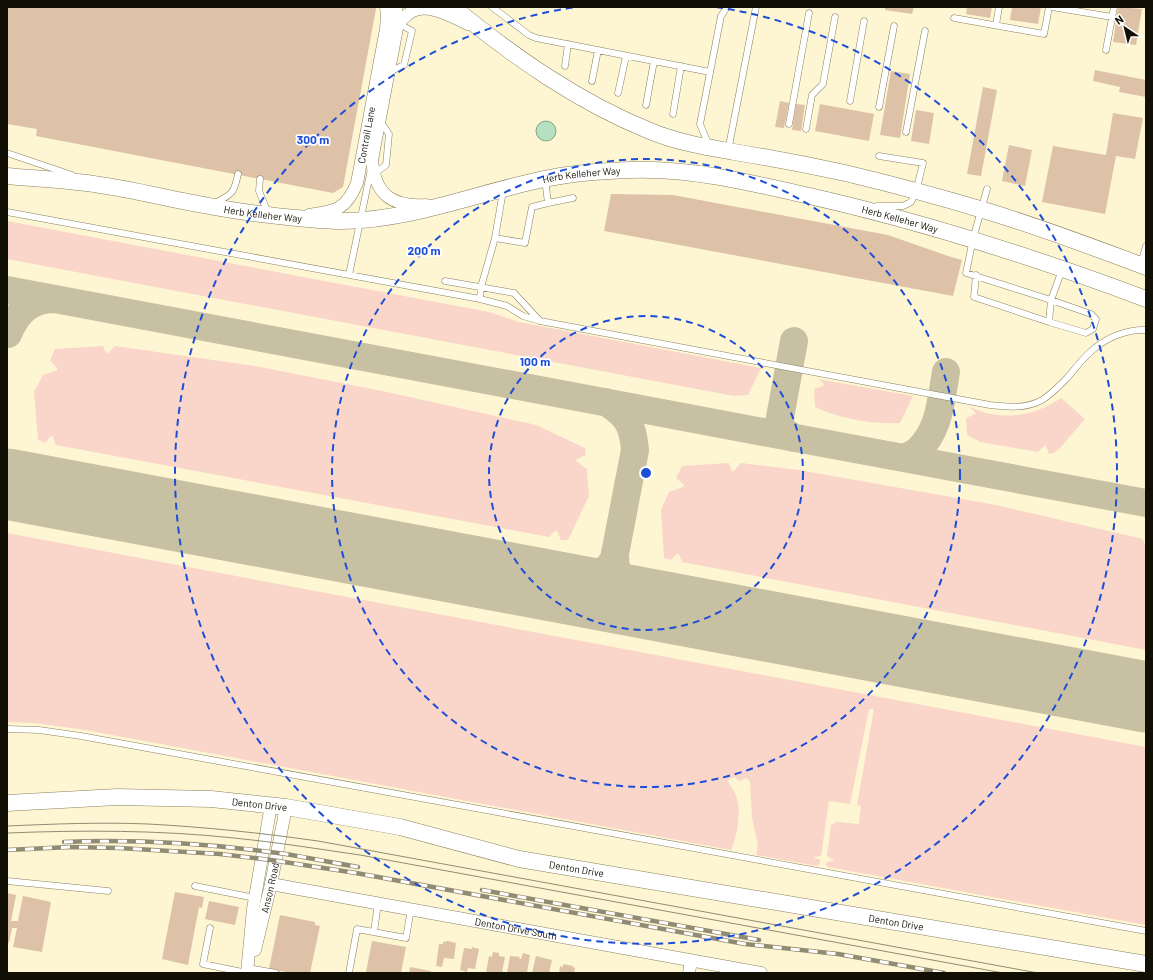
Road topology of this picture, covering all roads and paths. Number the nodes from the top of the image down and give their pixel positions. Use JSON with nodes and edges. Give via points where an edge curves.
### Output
{"nodes":[{"id":1,"x":386,"y":7,"type":"edge"},
{"id":2,"x":396,"y":7,"type":"edge"},
{"id":3,"x":453,"y":7,"type":"edge"},
{"id":4,"x":492,"y":7,"type":"edge"},
{"id":5,"x":727,"y":7,"type":"edge"},
{"id":6,"x":756,"y":7,"type":"edge"},
{"id":7,"x":999,"y":7,"type":"edge"},
{"id":8,"x":1049,"y":7,"type":"edge"},
{"id":9,"x":1052,"y":7,"type":"edge"},
{"id":10,"x":1114,"y":7,"type":"edge"},
{"id":11,"x":809,"y":12,"type":"dead end"},
{"id":12,"x":835,"y":17,"type":"dead end"},
{"id":13,"x":1112,"y":17,"type":"junction"},
{"id":14,"x":954,"y":18,"type":"dead end"},
{"id":15,"x":864,"y":21,"type":"dead end"},
{"id":16,"x":398,"y":23,"type":"junction"},
{"id":17,"x":894,"y":26,"type":"dead end"},
{"id":18,"x":996,"y":26,"type":"junction"},
{"id":19,"x":482,"y":30,"type":"junction"},
{"id":20,"x":924,"y":30,"type":"dead end"},
{"id":21,"x":568,"y":44,"type":"junction"},
{"id":22,"x":598,"y":50,"type":"junction"},
{"id":23,"x":1106,"y":50,"type":"dead end"},
{"id":24,"x":626,"y":56,"type":"junction"},
{"id":25,"x":654,"y":61,"type":"junction"},
{"id":26,"x":565,"y":66,"type":"dead end"},
{"id":27,"x":681,"y":66,"type":"junction"},
{"id":28,"x":710,"y":72,"type":"junction"},
{"id":29,"x":592,"y":81,"type":"dead end"},
{"id":30,"x":618,"y":94,"type":"dead end"},
{"id":31,"x":850,"y":101,"type":"dead end"},
{"id":32,"x":646,"y":105,"type":"dead end"},
{"id":33,"x":879,"y":107,"type":"dead end"},
{"id":34,"x":673,"y":114,"type":"dead end"},
{"id":35,"x":380,"y":121,"type":"junction"},
{"id":36,"x":789,"y":124,"type":"dead end"},
{"id":37,"x":806,"y":129,"type":"dead end"},
{"id":38,"x":906,"y":132,"type":"dead end"},
{"id":39,"x":710,"y":147,"type":"junction"},
{"id":40,"x":728,"y":151,"type":"junction"},
{"id":41,"x":7,"y":153,"type":"edge"},
{"id":42,"x":879,"y":156,"type":"dead end"},
{"id":43,"x":372,"y":160,"type":"junction"},
{"id":44,"x":238,"y":174,"type":"dead end"},
{"id":45,"x":374,"y":174,"type":"junction"},
{"id":46,"x":7,"y":176,"type":"edge"},
{"id":47,"x":260,"y":179,"type":"dead end"},
{"id":48,"x":545,"y":179,"type":"junction"},
{"id":49,"x":99,"y":184,"type":"junction"},
{"id":50,"x":503,"y":189,"type":"junction"},
{"id":51,"x":987,"y":189,"type":"dead end"},
{"id":52,"x":916,"y":192,"type":"junction"},
{"id":53,"x":573,"y":198,"type":"dead end"},
{"id":54,"x":452,"y":203,"type":"junction"},
{"id":55,"x":548,"y":203,"type":"junction"},
{"id":56,"x":208,"y":206,"type":"junction"},
{"id":57,"x":861,"y":208,"type":"junction"},
{"id":58,"x":982,"y":209,"type":"junction"},
{"id":59,"x":7,"y":212,"type":"edge"},
{"id":60,"x":269,"y":215,"type":"junction"},
{"id":61,"x":290,"y":218,"type":"junction"},
{"id":62,"x":361,"y":220,"type":"junction"},
{"id":63,"x":495,"y":238,"type":"junction"},
{"id":64,"x":973,"y":239,"type":"junction"},
{"id":65,"x":1146,"y":246,"type":"edge"},
{"id":66,"x":1144,"y":267,"type":"edge"},
{"id":67,"x":1063,"y":269,"type":"junction"},
{"id":68,"x":350,"y":275,"type":"junction"},
{"id":69,"x":976,"y":275,"type":"junction"},
{"id":70,"x":445,"y":281,"type":"dead end"},
{"id":71,"x":481,"y":287,"type":"junction"},
{"id":72,"x":480,"y":299,"type":"junction"},
{"id":73,"x":1146,"y":299,"type":"edge"},
{"id":74,"x":1051,"y":300,"type":"junction"},
{"id":75,"x":540,"y":321,"type":"junction"},
{"id":76,"x":1049,"y":322,"type":"junction"},
{"id":77,"x":1146,"y":330,"type":"edge"},
{"id":78,"x":7,"y":729,"type":"edge"},
{"id":79,"x":7,"y":803,"type":"edge"},
{"id":80,"x":278,"y":806,"type":"junction"},
{"id":81,"x":7,"y":881,"type":"edge"},
{"id":82,"x":271,"y":884,"type":"junction"},
{"id":83,"x":195,"y":886,"type":"dead end"},
{"id":84,"x":108,"y":891,"type":"dead end"},
{"id":85,"x":256,"y":898,"type":"junction"},
{"id":86,"x":378,"y":903,"type":"junction"},
{"id":87,"x":411,"y":909,"type":"junction"},
{"id":88,"x":210,"y":928,"type":"dead end"},
{"id":89,"x":374,"y":932,"type":"junction"},
{"id":90,"x":1146,"y":932,"type":"edge"},
{"id":91,"x":691,"y":961,"type":"junction"},
{"id":92,"x":1133,"y":967,"type":"edge"},
{"id":93,"x":247,"y":971,"type":"edge"},
{"id":94,"x":276,"y":973,"type":"edge"},
{"id":95,"x":349,"y":973,"type":"edge"},
{"id":96,"x":689,"y":973,"type":"edge"},
{"id":97,"x":761,"y":973,"type":"edge"}],
"edges":[{"from":1,"to":61,"type":"street","name":"Contrail Lane","via":[[386,29],[357,183],[352,196],[342,207],[329,212]]},
{"from":2,"to":16,"type":"street","name":"Contrail Lane"},
{"from":3,"to":19,"type":"main road"},
{"from":4,"to":21,"type":"lane","via":[[529,35]]},
{"from":5,"to":28,"type":"lane","via":[[721,16]]},
{"from":6,"to":40,"type":"lane"},
{"from":7,"to":18,"type":"lane"},
{"from":8,"to":18,"type":"lane","via":[[1044,34]]},
{"from":9,"to":13,"type":"lane"},
{"from":10,"to":13,"type":"lane"},
{"from":11,"to":36,"type":"lane"},
{"from":12,"to":37,"type":"lane","via":[[823,84],[812,95]]},
{"from":13,"to":23,"type":"lane"},
{"from":14,"to":18,"type":"lane"},
{"from":15,"to":31,"type":"lane"},
{"from":16,"to":19,"type":"street","via":[[412,11],[430,8]]},
{"from":16,"to":35,"type":"street","name":"Contrail Lane"},
{"from":17,"to":33,"type":"lane"},
{"from":19,"to":39,"type":"main road","via":[[547,76],[608,112],[652,132]]},
{"from":20,"to":38,"type":"lane"},
{"from":21,"to":22,"type":"lane"},
{"from":21,"to":26,"type":"lane"},
{"from":22,"to":24,"type":"lane"},
{"from":22,"to":29,"type":"lane"},
{"from":24,"to":25,"type":"lane"},
{"from":24,"to":30,"type":"lane"},
{"from":25,"to":27,"type":"lane"},
{"from":25,"to":32,"type":"lane"},
{"from":27,"to":28,"type":"lane"},
{"from":27,"to":34,"type":"lane"},
{"from":28,"to":39,"type":"lane","via":[[700,124]]},
{"from":35,"to":43,"type":"street","name":"Contrail Lane"},
{"from":35,"to":45,"type":"lane","via":[[389,134],[386,166]]},
{"from":39,"to":40,"type":"main road"},
{"from":40,"to":52,"type":"main road","via":[[815,166]]},
{"from":41,"to":49,"type":"lane"},
{"from":42,"to":52,"type":"lane","via":[[923,163]]},
{"from":43,"to":45,"type":"street","name":"Contrail Lane"},
{"from":43,"to":62,"type":"lane","name":"Contrail Lane"},
{"from":44,"to":56,"type":"lane","via":[[232,194]]},
{"from":45,"to":54,"type":"street","name":"Contrail Lane","via":[[379,187],[398,203]]},
{"from":46,"to":49,"type":"main road","name":"Herb Kelleher Way"},
{"from":47,"to":60,"type":"lane","via":[[259,191]]},
{"from":48,"to":50,"type":"main road","name":"Herb Kelleher Way"},
{"from":48,"to":55,"type":"lane"},
{"from":48,"to":57,"type":"main road","name":"Herb Kelleher Way","via":[[632,170],[681,172],[770,187]]},
{"from":49,"to":56,"type":"main road","name":"Herb Kelleher Way"},
{"from":50,"to":54,"type":"main road","name":"Herb Kelleher Way"},
{"from":50,"to":63,"type":"lane"},
{"from":51,"to":58,"type":"lane"},
{"from":52,"to":57,"type":"lane","via":[[912,202],[903,206]]},
{"from":52,"to":58,"type":"main road"},
{"from":53,"to":55,"type":"lane"},
{"from":54,"to":62,"type":"main road","name":"Herb Kelleher Way"},
{"from":55,"to":63,"type":"lane","via":[[532,207],[525,243]]},
{"from":56,"to":60,"type":"main road","name":"Herb Kelleher Way"},
{"from":57,"to":64,"type":"main road","name":"Herb Kelleher Way"},
{"from":58,"to":64,"type":"lane"},
{"from":58,"to":66,"type":"main road"},
{"from":59,"to":68,"type":"lane"},
{"from":60,"to":61,"type":"main road","name":"Herb Kelleher Way"},
{"from":61,"to":62,"type":"main road","name":"Herb Kelleher Way"},
{"from":62,"to":68,"type":"lane","name":"Contrail Lane"},
{"from":63,"to":71,"type":"lane"},
{"from":64,"to":67,"type":"main road","name":"Herb Kelleher Way"},
{"from":64,"to":69,"type":"lane","via":[[966,273]]},
{"from":65,"to":66,"type":"lane"},
{"from":67,"to":73,"type":"main road","name":"Herb Kelleher Way"},
{"from":67,"to":74,"type":"lane"},
{"from":68,"to":72,"type":"lane"},
{"from":69,"to":74,"type":"lane"},
{"from":69,"to":76,"type":"lane","via":[[974,297]]},
{"from":70,"to":71,"type":"lane"},
{"from":71,"to":72,"type":"lane"},
{"from":71,"to":75,"type":"lane","via":[[514,293]]},
{"from":72,"to":75,"type":"lane","via":[[507,306],[523,316]]},
{"from":74,"to":76,"type":"lane"},
{"from":74,"to":76,"type":"lane","via":[[1091,314],[1096,319],[1093,329],[1086,333]]},
{"from":75,"to":77,"type":"lane","via":[[1010,407],[1041,401],[1054,392],[1094,349],[1109,339],[1126,332]]},
{"from":78,"to":90,"type":"lane","via":[[39,730],[81,736]]},
{"from":79,"to":80,"type":"main road","name":"Denton Drive","via":[[118,797],[211,799]]},
{"from":80,"to":82,"type":"street","name":"Anson Road"},
{"from":80,"to":85,"type":"street","name":"Anson Road"},
{"from":80,"to":92,"type":"main road","name":"Denton Drive","via":[[400,827],[519,859]]},
{"from":81,"to":84,"type":"lane"},
{"from":82,"to":86,"type":"street","name":"Denton Drive South"},
{"from":82,"to":93,"type":"street","name":"Anson Road"},
{"from":83,"to":85,"type":"lane"},
{"from":85,"to":93,"type":"street","name":"Anson Road"},
{"from":86,"to":87,"type":"street","name":"Denton Drive South"},
{"from":86,"to":89,"type":"lane"},
{"from":87,"to":89,"type":"lane","via":[[406,938]]},
{"from":87,"to":91,"type":"street","name":"Denton Drive South"},
{"from":88,"to":93,"type":"lane","via":[[203,964]]},
{"from":89,"to":95,"type":"lane","via":[[357,929]]},
{"from":91,"to":96,"type":"street"},
{"from":91,"to":97,"type":"street","name":"Denton Drive South"},
{"from":93,"to":94,"type":"lane"}]}
